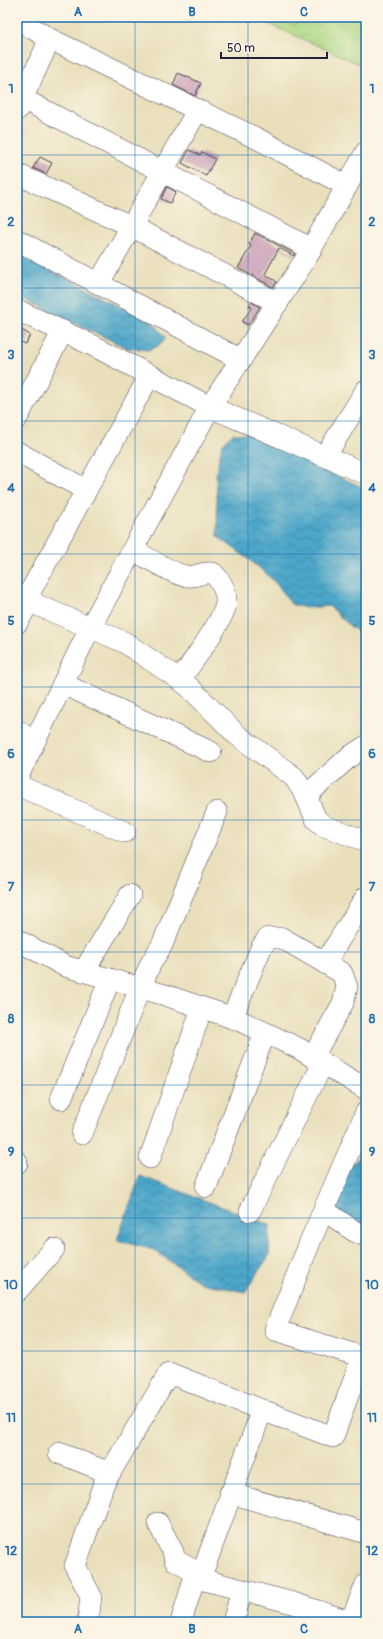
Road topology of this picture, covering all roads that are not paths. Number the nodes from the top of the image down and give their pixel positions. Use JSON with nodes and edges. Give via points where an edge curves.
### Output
{"nodes":[{"id":1,"x":17,"y":19,"type":"edge"},
{"id":2,"x":50,"y":39,"type":"junction"},
{"id":3,"x":19,"y":101,"type":"edge"},
{"id":4,"x":197,"y":111,"type":"junction"},
{"id":5,"x":366,"y":152,"type":"edge"},
{"id":6,"x":163,"y":172,"type":"junction"},
{"id":7,"x":17,"y":174,"type":"edge"},
{"id":8,"x":356,"y":180,"type":"edge"},
{"id":9,"x":131,"y":226,"type":"junction"},
{"id":10,"x":17,"y":240,"type":"edge"},
{"id":11,"x":312,"y":249,"type":"junction"},
{"id":12,"x":99,"y":283,"type":"junction"},
{"id":13,"x":278,"y":303,"type":"junction"},
{"id":14,"x":17,"y":310,"type":"edge"},
{"id":15,"x":63,"y":332,"type":"junction"},
{"id":16,"x":241,"y":360,"type":"junction"},
{"id":17,"x":150,"y":375,"type":"junction"},
{"id":18,"x":366,"y":390,"type":"edge"},
{"id":19,"x":210,"y":407,"type":"junction"},
{"id":20,"x":17,"y":418,"type":"edge"},
{"id":21,"x":17,"y":452,"type":"edge"},
{"id":22,"x":326,"y":455,"type":"junction"},
{"id":23,"x":366,"y":474,"type":"edge"},
{"id":24,"x":86,"y":490,"type":"junction"},
{"id":25,"x":133,"y":550,"type":"junction"},
{"id":26,"x":31,"y":599,"type":"junction"},
{"id":27,"x":17,"y":623,"type":"edge"},
{"id":28,"x":90,"y":628,"type":"junction"},
{"id":29,"x":180,"y":680,"type":"junction"},
{"id":30,"x":63,"y":684,"type":"junction"},
{"id":31,"x":25,"y":736,"type":"edge"},
{"id":32,"x":366,"y":746,"type":"edge"},
{"id":33,"x":211,"y":752,"type":"dead end"},
{"id":34,"x":17,"y":778,"type":"edge"},
{"id":35,"x":17,"y":785,"type":"edge"},
{"id":36,"x":306,"y":796,"type":"junction"},
{"id":37,"x":217,"y":812,"type":"dead end"},
{"id":38,"x":125,"y":832,"type":"dead end"},
{"id":39,"x":366,"y":842,"type":"edge"},
{"id":40,"x":130,"y":895,"type":"dead end"},
{"id":41,"x":366,"y":897,"type":"edge"},
{"id":42,"x":17,"y":940,"type":"edge"},
{"id":43,"x":325,"y":963,"type":"junction"},
{"id":44,"x":84,"y":971,"type":"junction"},
{"id":45,"x":110,"y":979,"type":"junction"},
{"id":46,"x":140,"y":988,"type":"junction"},
{"id":47,"x":202,"y":1008,"type":"junction"},
{"id":48,"x":232,"y":1018,"type":"junction"},
{"id":49,"x":265,"y":1032,"type":"junction"},
{"id":50,"x":318,"y":1060,"type":"junction"},
{"id":51,"x":366,"y":1089,"type":"edge"},
{"id":52,"x":61,"y":1099,"type":"dead end"},
{"id":53,"x":366,"y":1112,"type":"edge"},
{"id":54,"x":82,"y":1134,"type":"dead end"},
{"id":55,"x":150,"y":1158,"type":"dead end"},
{"id":56,"x":206,"y":1186,"type":"dead end"},
{"id":57,"x":324,"y":1210,"type":"junction"},
{"id":58,"x":250,"y":1211,"type":"dead end"},
{"id":59,"x":366,"y":1236,"type":"edge"},
{"id":60,"x":54,"y":1249,"type":"dead end"},
{"id":61,"x":17,"y":1291,"type":"edge"},
{"id":62,"x":364,"y":1357,"type":"edge"},
{"id":63,"x":262,"y":1410,"type":"junction"},
{"id":64,"x":59,"y":1453,"type":"dead end"},
{"id":65,"x":110,"y":1473,"type":"junction"},
{"id":66,"x":230,"y":1493,"type":"junction"},
{"id":67,"x":158,"y":1523,"type":"dead end"},
{"id":68,"x":366,"y":1533,"type":"edge"},
{"id":69,"x":366,"y":1584,"type":"edge"},
{"id":70,"x":242,"y":1590,"type":"junction"},
{"id":71,"x":303,"y":1614,"type":"edge"},
{"id":72,"x":88,"y":1622,"type":"edge"},
{"id":73,"x":181,"y":1622,"type":"edge"},
{"id":74,"x":233,"y":1622,"type":"edge"},
{"id":75,"x":351,"y":1622,"type":"edge"}],
"edges":[{"from":1,"to":2,"type":"street"},
{"from":2,"to":3,"type":"street"},
{"from":2,"to":4,"type":"street"},
{"from":3,"to":6,"type":"street"},
{"from":4,"to":6,"type":"street"},
{"from":4,"to":8,"type":"street"},
{"from":5,"to":8,"type":"street"},
{"from":6,"to":9,"type":"street"},
{"from":6,"to":11,"type":"street"},
{"from":7,"to":9,"type":"street"},
{"from":8,"to":11,"type":"street"},
{"from":9,"to":12,"type":"street"},
{"from":9,"to":13,"type":"street"},
{"from":10,"to":12,"type":"street"},
{"from":11,"to":13,"type":"street"},
{"from":12,"to":16,"type":"street"},
{"from":13,"to":16,"type":"street"},
{"from":14,"to":15,"type":"street"},
{"from":15,"to":17,"type":"street"},
{"from":15,"to":20,"type":"street"},
{"from":16,"to":19,"type":"street"},
{"from":17,"to":19,"type":"street"},
{"from":17,"to":24,"type":"street"},
{"from":18,"to":22,"type":"street"},
{"from":19,"to":22,"type":"street"},
{"from":19,"to":25,"type":"street"},
{"from":21,"to":24,"type":"street"},
{"from":22,"to":23,"type":"street"},
{"from":24,"to":26,"type":"street","via":[[31,590]]},
{"from":25,"to":28,"type":"street"},
{"from":25,"to":29,"type":"street","via":[[185,576],[214,573],[222,582],[226,602],[222,615]]},
{"from":26,"to":27,"type":"street"},
{"from":26,"to":28,"type":"street","via":[[38,605]]},
{"from":28,"to":29,"type":"street","via":[[124,642]]},
{"from":28,"to":30,"type":"street"},
{"from":29,"to":36,"type":"street","via":[[237,735],[294,777]]},
{"from":30,"to":31,"type":"street"},
{"from":30,"to":33,"type":"street"},
{"from":31,"to":34,"type":"street"},
{"from":32,"to":36,"type":"street","via":[[349,757]]},
{"from":35,"to":38,"type":"street"},
{"from":36,"to":39,"type":"street","via":[[316,819],[324,826]]},
{"from":37,"to":46,"type":"street","via":[[162,945]]},
{"from":40,"to":44,"type":"street"},
{"from":41,"to":43,"type":"street"},
{"from":42,"to":44,"type":"street","via":[[65,966]]},
{"from":43,"to":48,"type":"street","via":[[282,938],[268,938],[261,948]]},
{"from":43,"to":50,"type":"street","via":[[342,973],[347,987]]},
{"from":44,"to":45,"type":"street"},
{"from":45,"to":46,"type":"street"},
{"from":45,"to":52,"type":"street"},
{"from":46,"to":47,"type":"street"},
{"from":46,"to":54,"type":"street"},
{"from":47,"to":48,"type":"street"},
{"from":47,"to":55,"type":"street"},
{"from":48,"to":49,"type":"street"},
{"from":49,"to":50,"type":"street"},
{"from":49,"to":56,"type":"street"},
{"from":50,"to":51,"type":"street"},
{"from":50,"to":58,"type":"street"},
{"from":53,"to":57,"type":"street"},
{"from":57,"to":59,"type":"street","via":[[354,1232]]},
{"from":57,"to":62,"type":"street","via":[[275,1330]]},
{"from":60,"to":61,"type":"street"},
{"from":62,"to":63,"type":"street","via":[[333,1437]]},
{"from":63,"to":65,"type":"street","via":[[169,1372]]},
{"from":63,"to":66,"type":"street"},
{"from":64,"to":65,"type":"street"},
{"from":65,"to":72,"type":"street","via":[[104,1483],[75,1566],[91,1596]]},
{"from":66,"to":68,"type":"street"},
{"from":66,"to":70,"type":"street","via":[[200,1579]]},
{"from":67,"to":73,"type":"street","via":[[175,1560],[192,1570],[194,1579]]},
{"from":69,"to":75,"type":"street"},
{"from":70,"to":71,"type":"street"},
{"from":70,"to":74,"type":"street"},
{"from":71,"to":75,"type":"street"}]}
